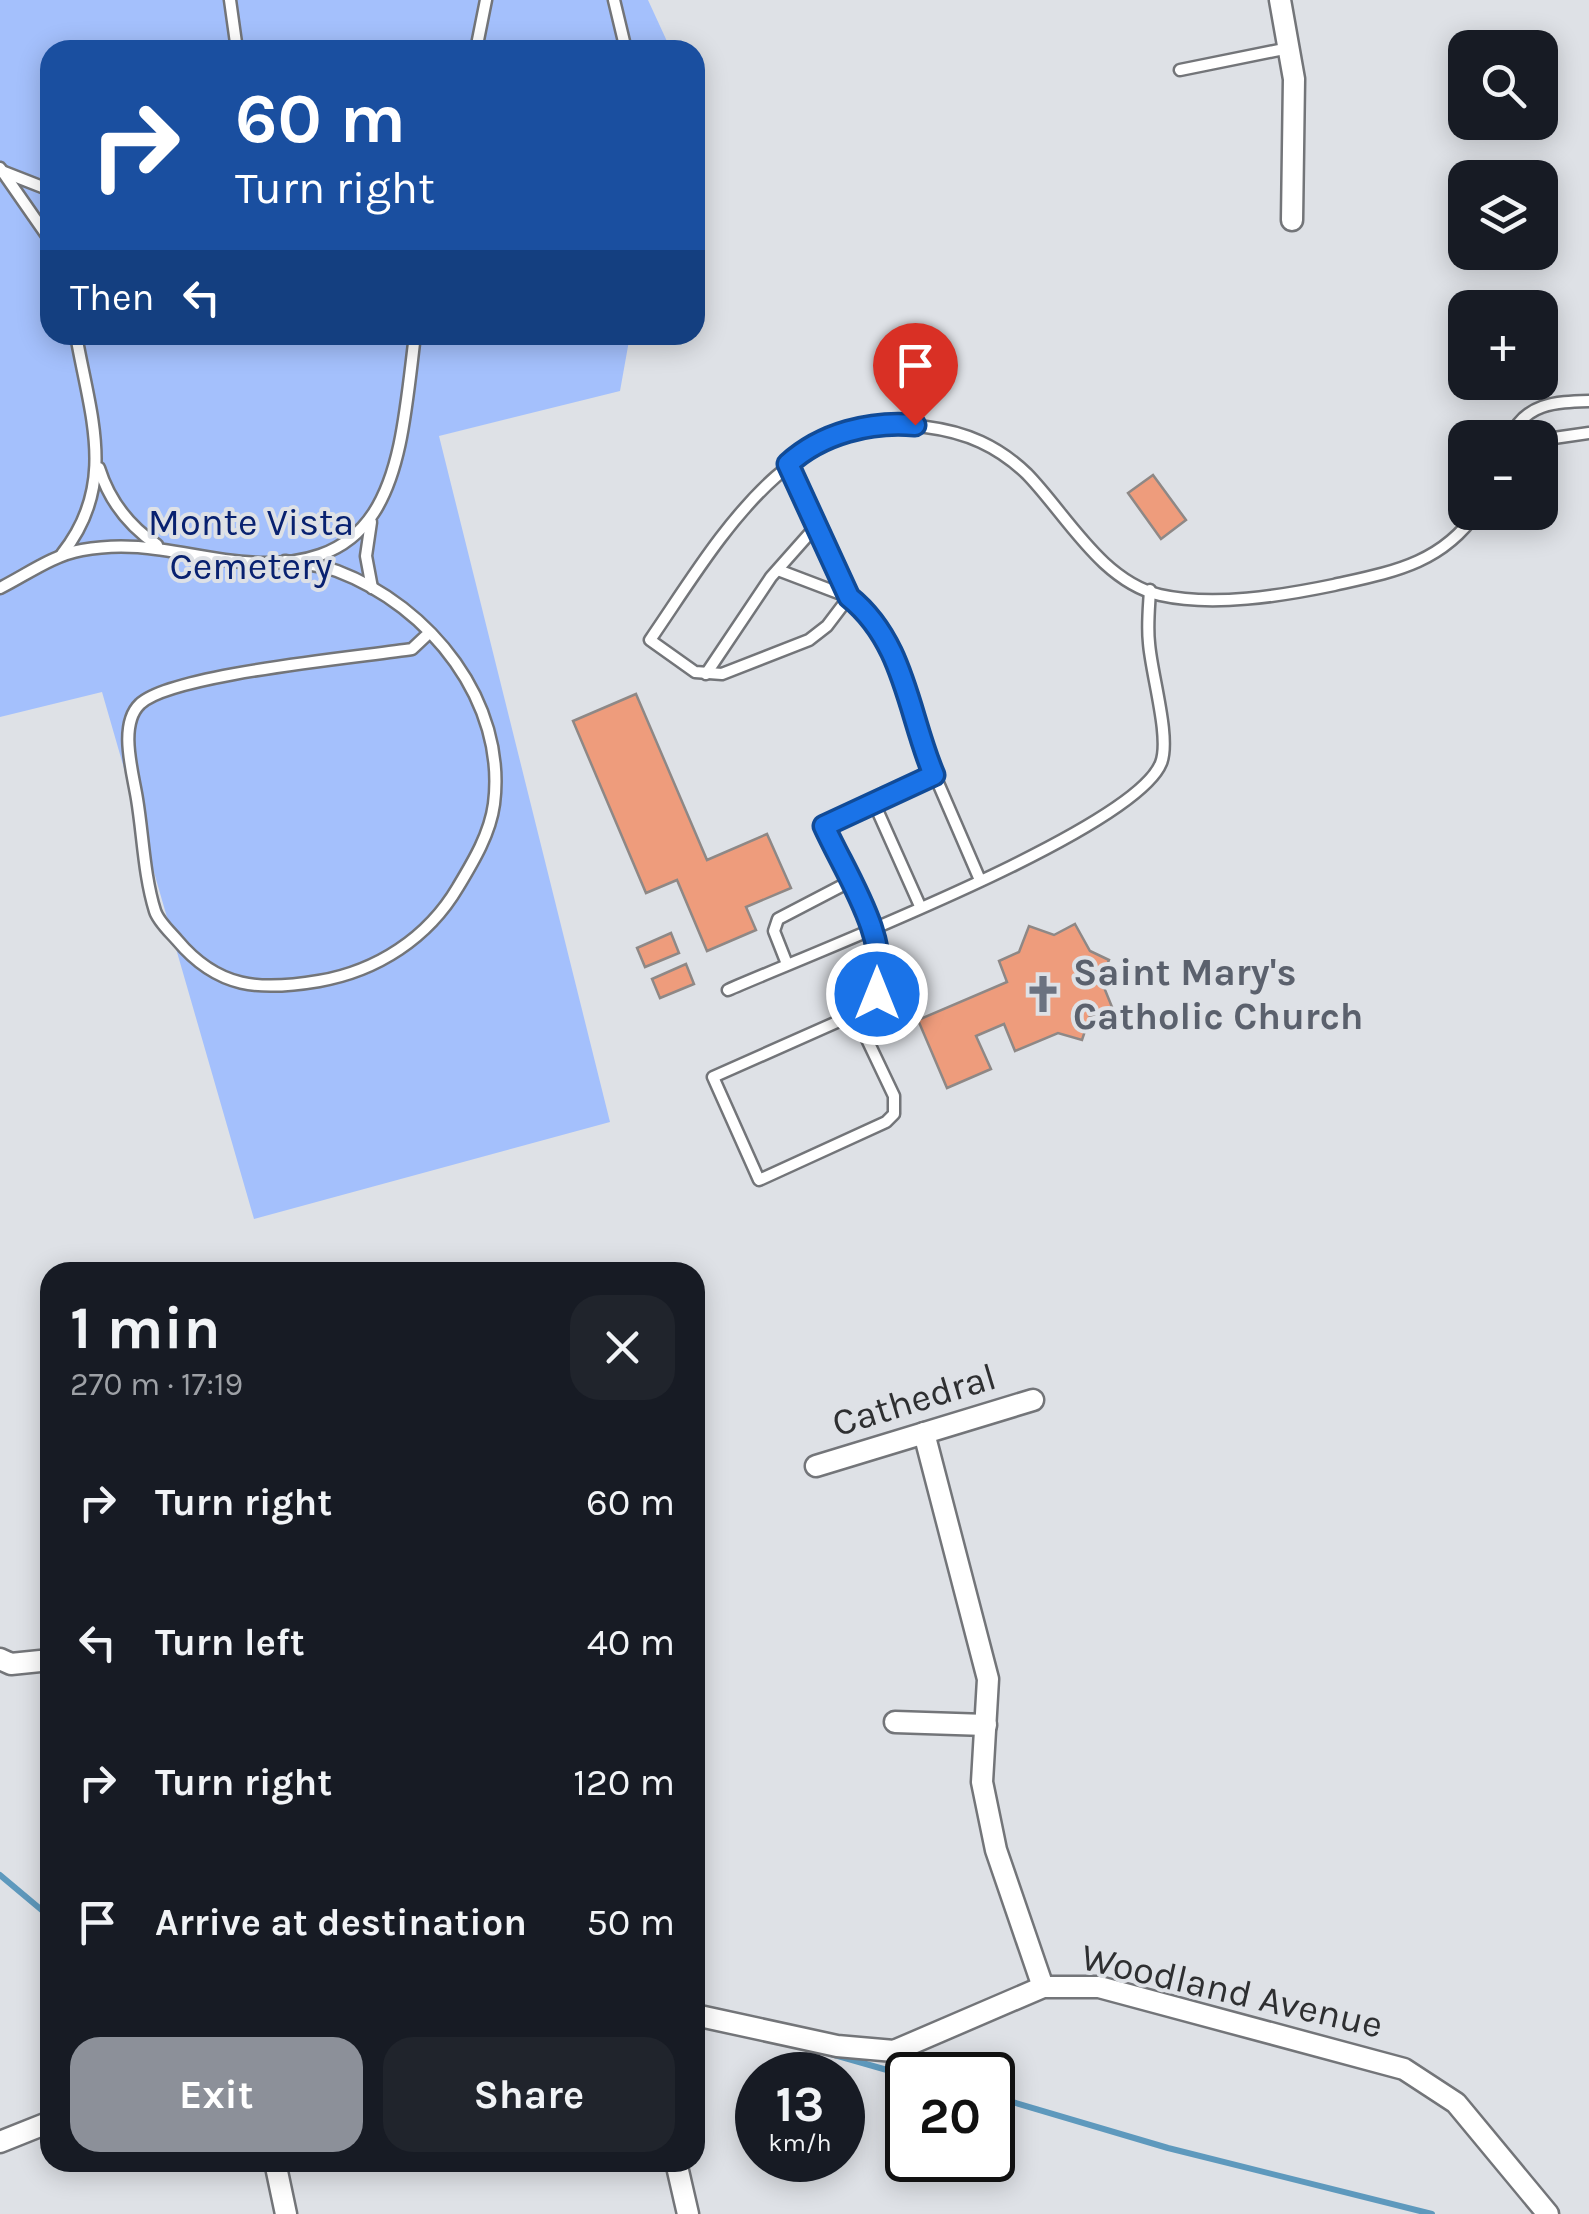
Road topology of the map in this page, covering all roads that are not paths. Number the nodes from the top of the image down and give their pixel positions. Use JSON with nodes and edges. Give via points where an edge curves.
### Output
{"nodes":[{"id":1,"x":230,"y":0,"type":"edge"},
{"id":2,"x":486,"y":0,"type":"edge"},
{"id":3,"x":614,"y":0,"type":"edge"},
{"id":4,"x":1280,"y":0,"type":"edge"},
{"id":5,"x":236,"y":40,"type":"edge"},
{"id":6,"x":478,"y":40,"type":"edge"},
{"id":7,"x":624,"y":40,"type":"edge"},
{"id":8,"x":1290,"y":48,"type":"junction"},
{"id":9,"x":1180,"y":70,"type":"dead end"},
{"id":10,"x":2,"y":170,"type":"edge"},
{"id":11,"x":40,"y":186,"type":"edge"},
{"id":12,"x":1292,"y":220,"type":"dead end"},
{"id":13,"x":40,"y":225,"type":"edge"},
{"id":14,"x":78,"y":345,"type":"edge"},
{"id":15,"x":414,"y":345,"type":"edge"},
{"id":16,"x":1589,"y":400,"type":"edge"},
{"id":17,"x":1520,"y":420,"type":"edge"},
{"id":18,"x":1589,"y":433,"type":"edge"},
{"id":19,"x":1558,"y":437,"type":"edge"},
{"id":20,"x":788,"y":464,"type":"junction"},
{"id":21,"x":99,"y":467,"type":"junction"},
{"id":22,"x":371,"y":522,"type":"junction"},
{"id":23,"x":818,"y":524,"type":"junction"},
{"id":24,"x":1462,"y":530,"type":"edge"},
{"id":25,"x":159,"y":546,"type":"junction"},
{"id":26,"x":62,"y":555,"type":"junction"},
{"id":27,"x":286,"y":561,"type":"junction"},
{"id":28,"x":778,"y":570,"type":"junction"},
{"id":29,"x":0,"y":588,"type":"edge"},
{"id":30,"x":372,"y":588,"type":"junction"},
{"id":31,"x":1150,"y":590,"type":"junction"},
{"id":32,"x":849,"y":597,"type":"junction"},
{"id":33,"x":429,"y":633,"type":"junction"},
{"id":34,"x":706,"y":674,"type":"junction"},
{"id":35,"x":934,"y":775,"type":"junction"},
{"id":36,"x":874,"y":803,"type":"junction"},
{"id":37,"x":980,"y":880,"type":"junction"},
{"id":38,"x":850,"y":882,"type":"junction"},
{"id":39,"x":920,"y":906,"type":"junction"},
{"id":40,"x":870,"y":928,"type":"junction"},
{"id":41,"x":787,"y":964,"type":"junction"},
{"id":42,"x":728,"y":990,"type":"dead end"},
{"id":43,"x":855,"y":1014,"type":"junction"},
{"id":44,"x":1033,"y":1400,"type":"dead end"},
{"id":45,"x":924,"y":1433,"type":"junction"},
{"id":46,"x":816,"y":1466,"type":"dead end"},
{"id":47,"x":0,"y":1658,"type":"edge"},
{"id":48,"x":40,"y":1661,"type":"edge"},
{"id":49,"x":894,"y":1722,"type":"dead end"},
{"id":50,"x":986,"y":1725,"type":"junction"},
{"id":51,"x":1043,"y":1987,"type":"junction"},
{"id":52,"x":705,"y":2017,"type":"edge"},
{"id":53,"x":40,"y":2126,"type":"edge"},
{"id":54,"x":0,"y":2142,"type":"edge"},
{"id":55,"x":277,"y":2172,"type":"edge"},
{"id":56,"x":678,"y":2172,"type":"edge"},
{"id":57,"x":286,"y":2214,"type":"edge"},
{"id":58,"x":688,"y":2214,"type":"edge"},
{"id":59,"x":1548,"y":2214,"type":"edge"}],
"edges":[{"from":1,"to":5,"type":"lane"},
{"from":2,"to":6,"type":"lane"},
{"from":3,"to":7,"type":"lane"},
{"from":4,"to":8,"type":"street"},
{"from":8,"to":9,"type":"lane"},
{"from":8,"to":12,"type":"street"},
{"from":10,"to":11,"type":"lane"},
{"from":10,"to":13,"type":"lane"},
{"from":14,"to":21,"type":"lane"},
{"from":15,"to":22,"type":"lane","via":[[397,462]]},
{"from":16,"to":17,"type":"lane","via":[[1535,408]]},
{"from":18,"to":19,"type":"lane"},
{"from":20,"to":23,"type":"lane"},
{"from":20,"to":31,"type":"lane","via":[[822,441],[890,423],[975,437],[1023,471],[1095,554]]},
{"from":20,"to":34,"type":"lane","via":[[749,504],[650,640]]},
{"from":21,"to":25,"type":"lane","via":[[126,518]]},
{"from":21,"to":26,"type":"lane","via":[[78,534]]},
{"from":22,"to":27,"type":"lane","via":[[332,549]]},
{"from":22,"to":30,"type":"lane","via":[[366,556]]},
{"from":23,"to":28,"type":"lane"},
{"from":23,"to":32,"type":"lane"},
{"from":24,"to":31,"type":"lane","via":[[1444,551],[1390,573],[1269,595],[1212,598]]},
{"from":25,"to":26,"type":"lane"},
{"from":25,"to":27,"type":"lane","via":[[224,560]]},
{"from":26,"to":29,"type":"lane"},
{"from":27,"to":30,"type":"lane","via":[[334,570]]},
{"from":28,"to":32,"type":"lane"},
{"from":28,"to":34,"type":"lane"},
{"from":30,"to":33,"type":"lane"},
{"from":31,"to":37,"type":"lane","via":[[1148,638],[1164,742],[1152,779],[1087,830]]},
{"from":32,"to":34,"type":"lane","via":[[809,640],[722,674]]},
{"from":32,"to":35,"type":"lane","via":[[892,652]]},
{"from":33,"to":33,"type":"lane","via":[[471,681],[491,736],[494,805],[478,853],[442,914],[396,954],[341,977],[282,988],[225,981],[191,957],[155,914],[130,754],[130,722],[138,704],[182,684],[412,649]]},
{"from":35,"to":36,"type":"lane"},
{"from":35,"to":37,"type":"lane"},
{"from":36,"to":38,"type":"lane","via":[[824,826]]},
{"from":36,"to":39,"type":"lane"},
{"from":37,"to":39,"type":"lane"},
{"from":38,"to":40,"type":"lane"},
{"from":38,"to":41,"type":"lane","via":[[778,919],[774,931]]},
{"from":39,"to":40,"type":"lane"},
{"from":40,"to":41,"type":"lane"},
{"from":40,"to":43,"type":"lane","via":[[882,973],[877,994]]},
{"from":41,"to":42,"type":"lane"},
{"from":43,"to":43,"type":"lane","via":[[713,1076],[759,1180],[894,1114],[894,1096]]},
{"from":44,"to":45,"type":"street","name":"Cathedral"},
{"from":45,"to":46,"type":"street","name":"Cathedral"},
{"from":45,"to":50,"type":"street","via":[[988,1680]]},
{"from":47,"to":48,"type":"street","via":[[11,1664]]},
{"from":49,"to":50,"type":"street"},
{"from":50,"to":51,"type":"street","via":[[982,1782],[992,1833]]},
{"from":51,"to":52,"type":"street","name":"Woodland Avenue","via":[[894,2051],[837,2046]]},
{"from":51,"to":59,"type":"street","name":"Woodland Avenue","via":[[1099,1987],[1404,2070],[1456,2103]]},
{"from":53,"to":54,"type":"street"},
{"from":55,"to":57,"type":"street"},
{"from":56,"to":58,"type":"street"}]}
